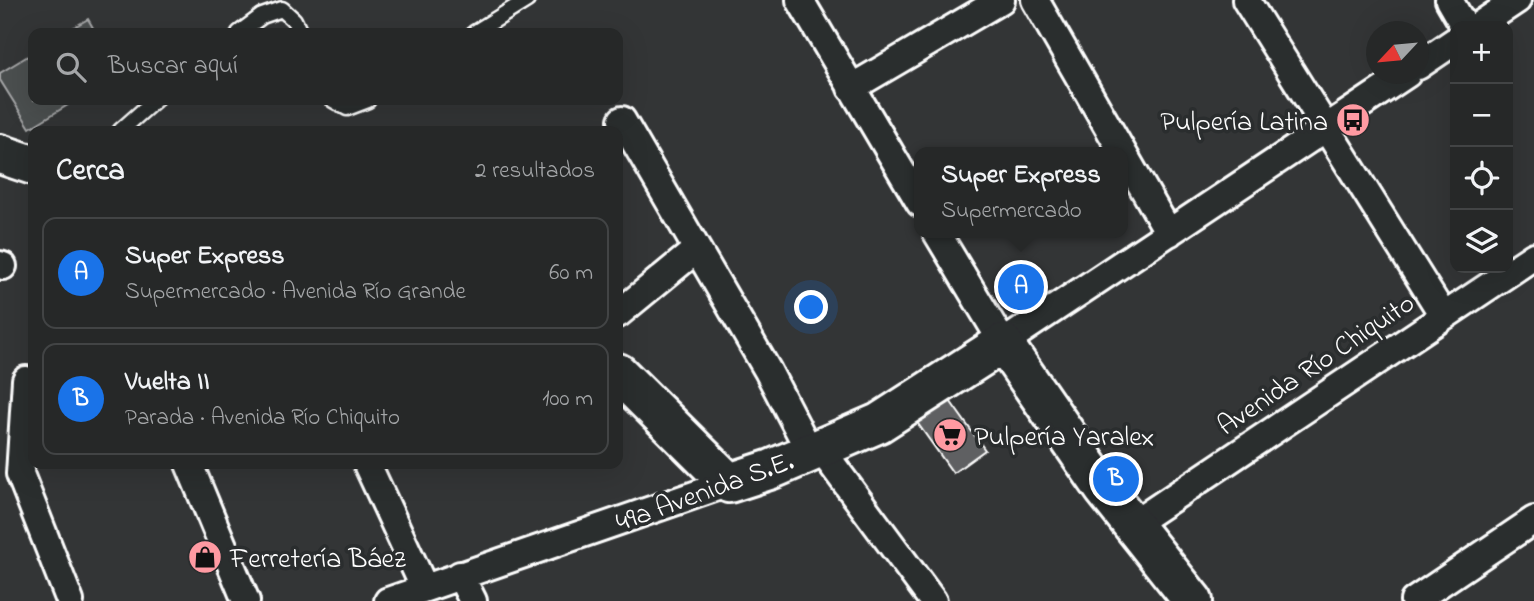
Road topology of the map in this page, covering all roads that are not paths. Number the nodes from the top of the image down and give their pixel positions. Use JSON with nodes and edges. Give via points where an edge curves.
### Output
{"nodes":[{"id":1,"x":527,"y":0,"type":"edge"},
{"id":2,"x":800,"y":0,"type":"edge"},
{"id":3,"x":1000,"y":0,"type":"edge"},
{"id":4,"x":1035,"y":0,"type":"edge"},
{"id":5,"x":1246,"y":0,"type":"edge"},
{"id":6,"x":1449,"y":0,"type":"edge"},
{"id":7,"x":1517,"y":0,"type":"edge"},
{"id":8,"x":1461,"y":21,"type":"edge"},
{"id":9,"x":1486,"y":21,"type":"edge"},
{"id":10,"x":246,"y":28,"type":"edge"},
{"id":11,"x":298,"y":28,"type":"edge"},
{"id":12,"x":482,"y":28,"type":"edge"},
{"id":13,"x":1450,"y":44,"type":"edge"},
{"id":14,"x":1429,"y":59,"type":"edge"},
{"id":15,"x":1391,"y":84,"type":"edge"},
{"id":16,"x":851,"y":88,"type":"junction"},
{"id":17,"x":149,"y":105,"type":"edge"},
{"id":18,"x":622,"y":120,"type":"dead end"},
{"id":19,"x":126,"y":126,"type":"edge"},
{"id":20,"x":1324,"y":127,"type":"junction"},
{"id":21,"x":1120,"y":147,"type":"edge"},
{"id":22,"x":0,"y":154,"type":"edge"},
{"id":23,"x":1128,"y":162,"type":"edge"},
{"id":24,"x":28,"y":163,"type":"edge"},
{"id":25,"x":914,"y":195,"type":"edge"},
{"id":26,"x":1169,"y":233,"type":"junction"},
{"id":27,"x":940,"y":238,"type":"edge"},
{"id":28,"x":697,"y":249,"type":"junction"},
{"id":29,"x":1534,"y":256,"type":"edge"},
{"id":30,"x":623,"y":310,"type":"edge"},
{"id":31,"x":1443,"y":315,"type":"junction"},
{"id":32,"x":1003,"y":343,"type":"junction"},
{"id":33,"x":623,"y":376,"type":"edge"},
{"id":34,"x":26,"y":380,"type":"dead end"},
{"id":35,"x":815,"y":450,"type":"junction"},
{"id":36,"x":191,"y":469,"type":"edge"},
{"id":37,"x":369,"y":469,"type":"edge"},
{"id":38,"x":729,"y":483,"type":"junction"},
{"id":39,"x":1534,"y":520,"type":"edge"},
{"id":40,"x":1132,"y":525,"type":"junction"},
{"id":41,"x":460,"y":575,"type":"junction"},
{"id":42,"x":424,"y":587,"type":"junction"},
{"id":43,"x":931,"y":600,"type":"edge"},
{"id":44,"x":70,"y":601,"type":"edge"},
{"id":45,"x":246,"y":601,"type":"edge"},
{"id":46,"x":388,"y":601,"type":"edge"},
{"id":47,"x":472,"y":601,"type":"edge"},
{"id":48,"x":1193,"y":601,"type":"edge"},
{"id":49,"x":1414,"y":601,"type":"edge"}],
"edges":[{"from":1,"to":12,"type":"lane"},
{"from":2,"to":16,"type":"street"},
{"from":3,"to":16,"type":"street"},
{"from":4,"to":21,"type":"street"},
{"from":5,"to":20,"type":"street"},
{"from":6,"to":8,"type":"street"},
{"from":7,"to":9,"type":"street"},
{"from":10,"to":11,"type":"lane","via":[[282,9]]},
{"from":13,"to":14,"type":"street"},
{"from":15,"to":20,"type":"street"},
{"from":16,"to":25,"type":"street"},
{"from":17,"to":19,"type":"lane"},
{"from":18,"to":28,"type":"street"},
{"from":20,"to":26,"type":"street"},
{"from":20,"to":31,"type":"street"},
{"from":22,"to":24,"type":"street"},
{"from":23,"to":26,"type":"street"},
{"from":26,"to":32,"type":"street"},
{"from":27,"to":32,"type":"street"},
{"from":28,"to":30,"type":"street"},
{"from":28,"to":35,"type":"street"},
{"from":29,"to":31,"type":"street","name":"Avenida Río Chiquito"},
{"from":31,"to":40,"type":"street","name":"Avenida Río Chiquito"},
{"from":32,"to":35,"type":"street","name":"49a Avenida S.E.","via":[[879,423]]},
{"from":32,"to":40,"type":"street"},
{"from":33,"to":38,"type":"street"},
{"from":34,"to":44,"type":"street","via":[[20,474]]},
{"from":35,"to":38,"type":"street","name":"49a Avenida S.E."},
{"from":35,"to":43,"type":"street"},
{"from":36,"to":45,"type":"street"},
{"from":37,"to":42,"type":"street"},
{"from":38,"to":41,"type":"street","name":"49a Avenida S.E."},
{"from":39,"to":49,"type":"street"},
{"from":40,"to":48,"type":"street"},
{"from":41,"to":42,"type":"street","name":"49a Avenida S.E."},
{"from":41,"to":47,"type":"street"},
{"from":42,"to":46,"type":"street","name":"49a Avenida S.E."}]}
